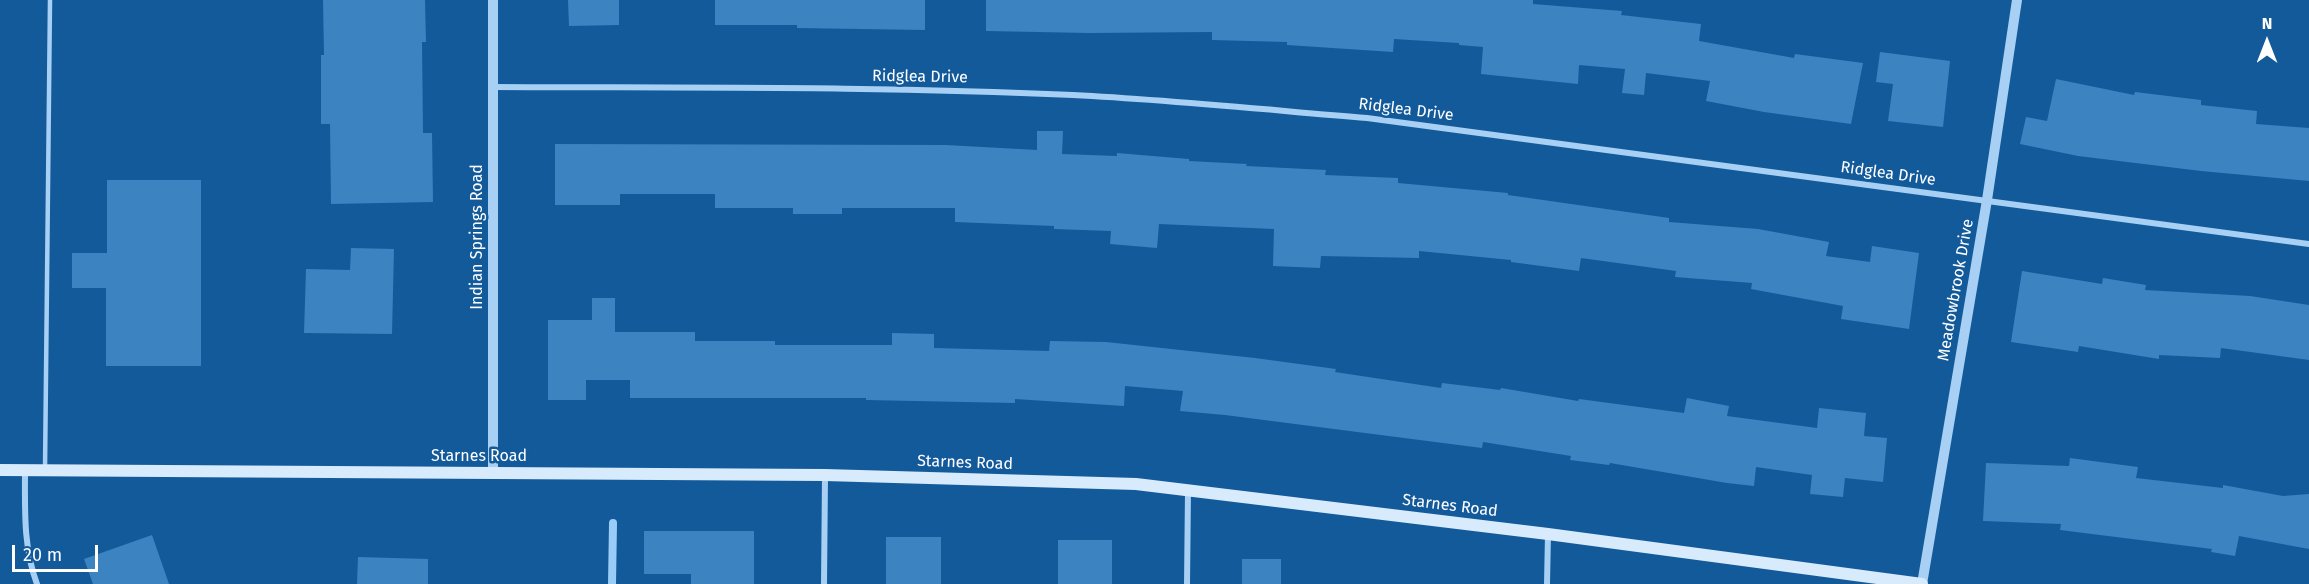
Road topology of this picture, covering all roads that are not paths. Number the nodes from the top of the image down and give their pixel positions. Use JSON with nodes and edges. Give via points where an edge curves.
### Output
{"nodes":[{"id":1,"x":50,"y":0,"type":"edge"},
{"id":2,"x":493,"y":0,"type":"edge"},
{"id":3,"x":2017,"y":0,"type":"edge"},
{"id":4,"x":493,"y":87,"type":"junction"},
{"id":5,"x":1987,"y":200,"type":"junction"},
{"id":6,"x":2309,"y":244,"type":"edge"},
{"id":7,"x":0,"y":470,"type":"edge"},
{"id":8,"x":25,"y":470,"type":"junction"},
{"id":9,"x":45,"y":470,"type":"junction"},
{"id":10,"x":493,"y":474,"type":"junction"},
{"id":11,"x":825,"y":475,"type":"junction"},
{"id":12,"x":1188,"y":491,"type":"junction"},
{"id":13,"x":1548,"y":534,"type":"junction"},
{"id":14,"x":37,"y":584,"type":"edge"},
{"id":15,"x":824,"y":584,"type":"edge"},
{"id":16,"x":1187,"y":584,"type":"edge"},
{"id":17,"x":1547,"y":584,"type":"edge"},
{"id":18,"x":1922,"y":584,"type":"edge"}],
"edges":[{"from":1,"to":9,"type":"lane"},
{"from":2,"to":4,"type":"street","name":"Indian Springs Road"},
{"from":3,"to":5,"type":"street","name":"Meadowbrook Drive"},
{"from":4,"to":5,"type":"street","name":"Ridglea Drive","via":[[898,89],[1075,95],[1230,106],[1367,118]]},
{"from":4,"to":10,"type":"street","name":"Indian Springs Road"},
{"from":5,"to":6,"type":"street","name":"Ridglea Drive"},
{"from":5,"to":18,"type":"street","name":"Meadowbrook Drive"},
{"from":7,"to":8,"type":"main road","name":"Starnes Road"},
{"from":8,"to":9,"type":"main road","name":"Starnes Road"},
{"from":8,"to":14,"type":"street","via":[[25,526]]},
{"from":9,"to":10,"type":"main road","name":"Starnes Road"},
{"from":10,"to":11,"type":"main road","name":"Starnes Road"},
{"from":11,"to":12,"type":"main road","name":"Starnes Road","via":[[1136,484]]},
{"from":11,"to":15,"type":"street"},
{"from":12,"to":13,"type":"main road","name":"Starnes Road"},
{"from":12,"to":16,"type":"street"},
{"from":13,"to":17,"type":"street"},
{"from":13,"to":18,"type":"main road","name":"Starnes Road"}]}
